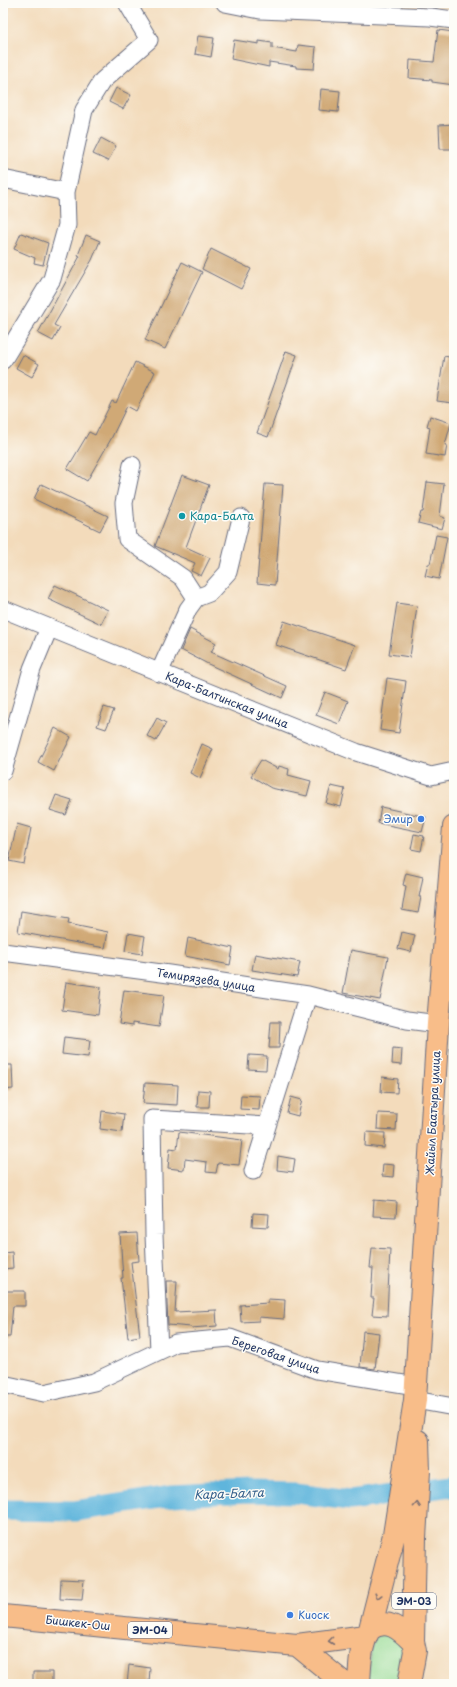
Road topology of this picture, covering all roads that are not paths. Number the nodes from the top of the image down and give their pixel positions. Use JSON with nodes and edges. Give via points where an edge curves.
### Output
{"nodes":[{"id":1,"x":127,"y":3,"type":"edge"},
{"id":2,"x":225,"y":3,"type":"edge"},
{"id":3,"x":454,"y":20,"type":"edge"},
{"id":4,"x":3,"y":179,"type":"edge"},
{"id":5,"x":66,"y":192,"type":"junction"},
{"id":6,"x":3,"y":360,"type":"edge"},
{"id":7,"x":132,"y":465,"type":"dead end"},
{"id":8,"x":241,"y":518,"type":"dead end"},
{"id":9,"x":196,"y":598,"type":"junction"},
{"id":10,"x":3,"y":609,"type":"edge"},
{"id":11,"x":49,"y":628,"type":"junction"},
{"id":12,"x":159,"y":673,"type":"junction"},
{"id":13,"x":3,"y":771,"type":"edge"},
{"id":14,"x":454,"y":771,"type":"edge"},
{"id":15,"x":454,"y":827,"type":"edge"},
{"id":16,"x":3,"y":952,"type":"edge"},
{"id":17,"x":308,"y":995,"type":"junction"},
{"id":18,"x":438,"y":1024,"type":"junction"},
{"id":19,"x":267,"y":1126,"type":"junction"},
{"id":20,"x":253,"y":1171,"type":"dead end"},
{"id":21,"x":159,"y":1351,"type":"junction"},
{"id":22,"x":3,"y":1384,"type":"edge"},
{"id":23,"x":416,"y":1393,"type":"junction"},
{"id":24,"x":454,"y":1407,"type":"edge"},
{"id":25,"x":405,"y":1537,"type":"junction"},
{"id":26,"x":3,"y":1616,"type":"edge"},
{"id":27,"x":368,"y":1633,"type":"junction"},
{"id":28,"x":413,"y":1642,"type":"junction"},
{"id":29,"x":297,"y":1645,"type":"junction"},
{"id":30,"x":345,"y":1684,"type":"edge"},
{"id":31,"x":359,"y":1684,"type":"edge"},
{"id":32,"x":409,"y":1684,"type":"edge"}],
"edges":[{"from":1,"to":5,"type":"street","via":[[149,40],[102,81],[84,110]]},
{"from":2,"to":3,"type":"street","via":[[260,10]]},
{"from":4,"to":5,"type":"street"},
{"from":5,"to":6,"type":"street","via":[[67,225],[52,279]]},
{"from":7,"to":9,"type":"street","via":[[124,503],[127,539],[183,578]]},
{"from":8,"to":9,"type":"street","via":[[228,572],[209,592]]},
{"from":9,"to":12,"type":"street","via":[[188,609]]},
{"from":10,"to":11,"type":"street","name":"Кара-Балтинская улица"},
{"from":11,"to":12,"type":"street","name":"Кара-Балтинская улица"},
{"from":11,"to":13,"type":"street","via":[[32,669]]},
{"from":12,"to":14,"type":"street","name":"Кара-Балтинская улица","via":[[356,752],[431,776]]},
{"from":15,"to":18,"type":"highway","name":"Жайыл Баатыра улица","number":"ЭМ-03"},
{"from":16,"to":17,"type":"street","name":"Темирязева улица"},
{"from":17,"to":18,"type":"street","name":"Темирязева улица","via":[[407,1020]]},
{"from":17,"to":19,"type":"street"},
{"from":18,"to":23,"type":"highway","name":"Жайыл Баатыра улица","number":"ЭМ-03"},
{"from":19,"to":20,"type":"street"},
{"from":19,"to":21,"type":"street","via":[[152,1119]]},
{"from":21,"to":22,"type":"street","name":"Береговая улица","via":[[94,1382],[44,1393]]},
{"from":21,"to":23,"type":"street","name":"Береговая улица","via":[[176,1343],[230,1338],[317,1370],[392,1382]]},
{"from":23,"to":24,"type":"street"},
{"from":23,"to":25,"type":"highway","name":"Жайыл Баатыра улица","number":"ЭМ-03"},
{"from":25,"to":27,"type":"highway","number":"ЭМ-03","one_way":true},
{"from":25,"to":28,"type":"highway","number":"ЭМ-03"},
{"from":26,"to":29,"type":"highway","name":"Бишкек-Ош","number":"ЭМ-04"},
{"from":27,"to":28,"type":"highway","number":"ЭМ-04","via":[[377,1624],[395,1626]]},
{"from":27,"to":29,"type":"highway","number":"ЭМ-04","one_way":true},
{"from":27,"to":31,"type":"highway","via":[[360,1658]]},
{"from":28,"to":32,"type":"highway","via":[[415,1651]]},
{"from":29,"to":30,"type":"highway"}]}
